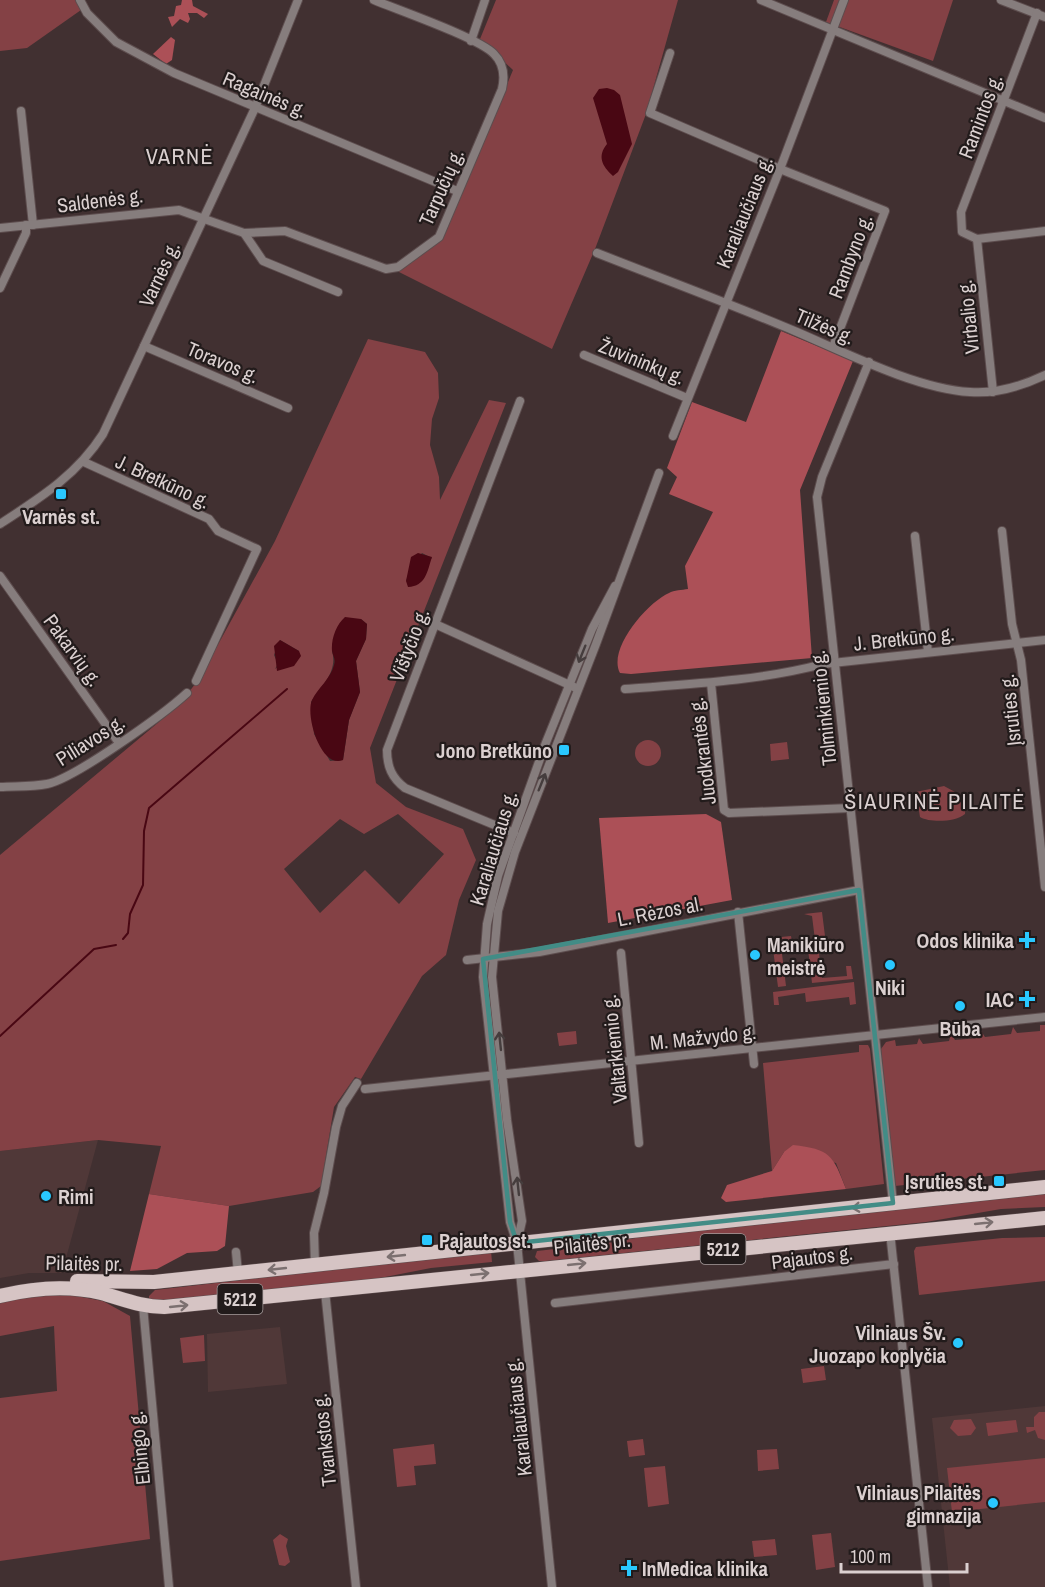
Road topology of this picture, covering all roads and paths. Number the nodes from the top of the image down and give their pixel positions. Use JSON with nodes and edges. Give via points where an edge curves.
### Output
{"nodes":[{"id":1,"x":80,"y":0,"type":"edge"},
{"id":2,"x":298,"y":0,"type":"edge"},
{"id":3,"x":374,"y":0,"type":"edge"},
{"id":4,"x":485,"y":0,"type":"edge"},
{"id":5,"x":761,"y":0,"type":"edge"},
{"id":6,"x":844,"y":0,"type":"edge"},
{"id":7,"x":1001,"y":0,"type":"edge"},
{"id":8,"x":1041,"y":15,"type":"edge"},
{"id":9,"x":831,"y":29,"type":"junction"},
{"id":10,"x":471,"y":41,"type":"junction"},
{"id":11,"x":670,"y":53,"type":"dead end"},
{"id":12,"x":1004,"y":101,"type":"junction"},
{"id":13,"x":255,"y":108,"type":"junction"},
{"id":14,"x":21,"y":111,"type":"dead end"},
{"id":15,"x":1045,"y":118,"type":"edge"},
{"id":16,"x":780,"y":169,"type":"junction"},
{"id":17,"x":457,"y":191,"type":"junction"},
{"id":18,"x":204,"y":218,"type":"junction"},
{"id":19,"x":30,"y":225,"type":"junction"},
{"id":20,"x":0,"y":228,"type":"edge"},
{"id":21,"x":1045,"y":231,"type":"edge"},
{"id":22,"x":244,"y":233,"type":"junction"},
{"id":23,"x":977,"y":239,"type":"junction"},
{"id":24,"x":597,"y":253,"type":"dead end"},
{"id":25,"x":0,"y":288,"type":"edge"},
{"id":26,"x":338,"y":292,"type":"dead end"},
{"id":27,"x":726,"y":304,"type":"junction"},
{"id":28,"x":144,"y":346,"type":"junction"},
{"id":29,"x":833,"y":347,"type":"junction"},
{"id":30,"x":584,"y":355,"type":"dead end"},
{"id":31,"x":869,"y":362,"type":"junction"},
{"id":32,"x":1045,"y":375,"type":"edge"},
{"id":33,"x":993,"y":392,"type":"junction"},
{"id":34,"x":687,"y":398,"type":"junction"},
{"id":35,"x":520,"y":401,"type":"dead end"},
{"id":36,"x":288,"y":408,"type":"dead end"},
{"id":37,"x":673,"y":436,"type":"dead end"},
{"id":38,"x":84,"y":462,"type":"junction"},
{"id":39,"x":658,"y":473,"type":"dead end"},
{"id":40,"x":0,"y":524,"type":"edge"},
{"id":41,"x":1002,"y":531,"type":"dead end"},
{"id":42,"x":915,"y":536,"type":"dead end"},
{"id":43,"x":0,"y":576,"type":"edge"},
{"id":44,"x":435,"y":624,"type":"junction"},
{"id":45,"x":1045,"y":640,"type":"edge"},
{"id":46,"x":1017,"y":643,"type":"junction"},
{"id":47,"x":928,"y":652,"type":"junction"},
{"id":48,"x":835,"y":662,"type":"junction"},
{"id":49,"x":196,"y":681,"type":"dead end"},
{"id":50,"x":711,"y":682,"type":"junction"},
{"id":51,"x":573,"y":687,"type":"junction"},
{"id":52,"x":625,"y":689,"type":"dead end"},
{"id":53,"x":187,"y":693,"type":"dead end"},
{"id":54,"x":119,"y":743,"type":"junction"},
{"id":55,"x":0,"y":788,"type":"edge"},
{"id":56,"x":1045,"y":791,"type":"edge"},
{"id":57,"x":1035,"y":793,"type":"junction"},
{"id":58,"x":850,"y":808,"type":"junction"},
{"id":59,"x":514,"y":833,"type":"junction"},
{"id":60,"x":1044,"y":871,"type":"edge"},
{"id":61,"x":1045,"y":888,"type":"edge"},
{"id":62,"x":859,"y":890,"type":"junction"},
{"id":63,"x":738,"y":912,"type":"junction"},
{"id":64,"x":621,"y":953,"type":"dead end"},
{"id":65,"x":488,"y":959,"type":"junction"},
{"id":66,"x":467,"y":960,"type":"dead end"},
{"id":67,"x":1045,"y":1017,"type":"edge"},
{"id":68,"x":875,"y":1036,"type":"junction"},
{"id":69,"x":752,"y":1049,"type":"junction"},
{"id":70,"x":632,"y":1061,"type":"junction"},
{"id":71,"x":754,"y":1064,"type":"dead end"},
{"id":72,"x":498,"y":1075,"type":"junction"},
{"id":73,"x":357,"y":1083,"type":"dead end"},
{"id":74,"x":365,"y":1089,"type":"dead end"},
{"id":75,"x":639,"y":1143,"type":"dead end"},
{"id":76,"x":1045,"y":1187,"type":"edge"},
{"id":77,"x":892,"y":1203,"type":"junction"},
{"id":78,"x":1045,"y":1218,"type":"edge"},
{"id":79,"x":891,"y":1232,"type":"junction"},
{"id":80,"x":517,"y":1243,"type":"junction"},
{"id":81,"x":236,"y":1252,"type":"dead end"},
{"id":82,"x":315,"y":1264,"type":"junction"},
{"id":83,"x":894,"y":1264,"type":"junction"},
{"id":84,"x":519,"y":1270,"type":"junction"},
{"id":85,"x":238,"y":1273,"type":"junction"},
{"id":86,"x":167,"y":1280,"type":"junction"},
{"id":87,"x":0,"y":1287,"type":"edge"},
{"id":88,"x":325,"y":1291,"type":"junction"},
{"id":89,"x":0,"y":1296,"type":"edge"},
{"id":90,"x":555,"y":1303,"type":"dead end"},
{"id":91,"x":143,"y":1306,"type":"junction"},
{"id":92,"x":169,"y":1587,"type":"edge"},
{"id":93,"x":356,"y":1587,"type":"edge"},
{"id":94,"x":552,"y":1587,"type":"edge"},
{"id":95,"x":928,"y":1587,"type":"edge"}],
"edges":[{"from":1,"to":13,"type":"street","name":"Ragainės g.","via":[[99,27],[127,49]]},
{"from":2,"to":13,"type":"street","name":"Varnės g."},
{"from":3,"to":10,"type":"street","name":"Tarpučių g."},
{"from":4,"to":10,"type":"street"},
{"from":5,"to":9,"type":"street"},
{"from":6,"to":9,"type":"street","name":"Karaliaučiaus g."},
{"from":7,"to":8,"type":"street"},
{"from":8,"to":12,"type":"street","name":"Ramintos g."},
{"from":9,"to":12,"type":"street"},
{"from":9,"to":16,"type":"street","name":"Karaliaučiaus g."},
{"from":10,"to":17,"type":"street","name":"Tarpučių g.","via":[[494,53],[500,61],[504,82]]},
{"from":11,"to":16,"type":"street","via":[[650,113]]},
{"from":12,"to":15,"type":"street"},
{"from":12,"to":23,"type":"street","name":"Ramintos g.","via":[[961,212],[962,232]]},
{"from":13,"to":17,"type":"street","name":"Ragainės g."},
{"from":13,"to":18,"type":"street","name":"Varnės g."},
{"from":14,"to":19,"type":"street"},
{"from":16,"to":27,"type":"street","name":"Karaliaučiaus g."},
{"from":16,"to":29,"type":"street","name":"Rambyno g.","via":[[885,211]]},
{"from":17,"to":22,"type":"street","name":"Tarpučių g.","via":[[439,237],[398,267],[375,267],[285,231]]},
{"from":18,"to":19,"type":"street","name":"Saldenės g.","via":[[171,209]]},
{"from":18,"to":22,"type":"street","name":"Saldenės g."},
{"from":18,"to":28,"type":"street","name":"Varnės g."},
{"from":19,"to":20,"type":"street","name":"Saldenės g."},
{"from":19,"to":25,"type":"street"},
{"from":21,"to":23,"type":"street"},
{"from":22,"to":26,"type":"street","via":[[263,261]]},
{"from":23,"to":33,"type":"street","name":"Virbalio g."},
{"from":24,"to":27,"type":"street","name":"Tilžės g."},
{"from":27,"to":29,"type":"street","name":"Tilžės g."},
{"from":27,"to":34,"type":"street","name":"Karaliaučiaus g."},
{"from":28,"to":36,"type":"street","name":"Toravos g."},
{"from":28,"to":38,"type":"street","name":"Varnės g.","via":[[103,434]]},
{"from":29,"to":31,"type":"street","name":"Tilžės g."},
{"from":30,"to":34,"type":"street","name":"Žuvininkų g."},
{"from":31,"to":33,"type":"street","name":"Tilžės g.","via":[[956,390]]},
{"from":31,"to":48,"type":"street","name":"Tolminkiemio g.","via":[[818,493]]},
{"from":32,"to":33,"type":"street","name":"Tilžės g."},
{"from":34,"to":37,"type":"street","name":"Karaliaučiaus g."},
{"from":35,"to":44,"type":"street","name":"Vištyčio g."},
{"from":38,"to":40,"type":"street","name":"Varnės g.","via":[[56,487]]},
{"from":38,"to":49,"type":"street","name":"J. Bretkūno g.","via":[[208,519],[218,531],[257,549]]},
{"from":39,"to":51,"type":"street","name":"Karaliaučiaus g.","via":[[615,586],[597,618]]},
{"from":41,"to":46,"type":"street","name":"Įsruties g."},
{"from":42,"to":47,"type":"street"},
{"from":43,"to":54,"type":"street","name":"Pakarvių g."},
{"from":44,"to":51,"type":"street"},
{"from":44,"to":59,"type":"street","name":"Vištyčio g.","via":[[389,742],[389,768],[405,788]]},
{"from":45,"to":46,"type":"street","name":"J. Bretkūno g."},
{"from":46,"to":47,"type":"street","name":"J. Bretkūno g."},
{"from":46,"to":57,"type":"street","name":"Įsruties g."},
{"from":47,"to":48,"type":"street","name":"J. Bretkūno g."},
{"from":48,"to":50,"type":"street","name":"J. Bretkūno g.","via":[[789,673]]},
{"from":48,"to":58,"type":"street","name":"Tolminkiemio g."},
{"from":50,"to":52,"type":"street","name":"J. Bretkūno g."},
{"from":50,"to":58,"type":"street","name":"Juodkrantės g.","via":[[722,808],[729,813]]},
{"from":51,"to":59,"type":"street","name":"Karaliaučiaus g."},
{"from":65,"to":51,"type":"street","name":"Karaliaučiaus g.","one_way":true,"via":[[505,883]]},
{"from":53,"to":54,"type":"street","name":"Piliavos g."},
{"from":54,"to":55,"type":"street","name":"Piliavos g.","via":[[48,784]]},
{"from":56,"to":57,"type":"street"},
{"from":57,"to":60,"type":"street","name":"Įsruties g."},
{"from":58,"to":62,"type":"street","name":"Tolminkiemio g."},
{"from":59,"to":65,"type":"street","name":"Karaliaučiaus g.","via":[[494,893]]},
{"from":60,"to":61,"type":"street","name":"Įsruties g."},
{"from":62,"to":63,"type":"street","name":"L. Rėzos al."},
{"from":62,"to":68,"type":"street","name":"Tolminkiemio g."},
{"from":63,"to":65,"type":"street","name":"L. Rėzos al."},
{"from":63,"to":69,"type":"street"},
{"from":64,"to":70,"type":"street","name":"Valtarkiemio g."},
{"from":65,"to":66,"type":"street","name":"L. Rėzos al."},
{"from":65,"to":72,"type":"street","name":"Karaliaučiaus g."},
{"from":67,"to":68,"type":"street","name":"M. Mažvydo g."},
{"from":68,"to":69,"type":"street","name":"M. Mažvydo g."},
{"from":68,"to":77,"type":"street","name":"Tolminkiemio g."},
{"from":69,"to":70,"type":"street","name":"M. Mažvydo g."},
{"from":69,"to":71,"type":"street"},
{"from":70,"to":72,"type":"street","name":"M. Mažvydo g."},
{"from":70,"to":75,"type":"street","name":"Valtarkiemio g."},
{"from":72,"to":74,"type":"street","name":"M. Mažvydo g."},
{"from":72,"to":80,"type":"street","name":"Karaliaučiaus g.","via":[[510,1222]]},
{"from":73,"to":82,"type":"street","via":[[342,1106],[336,1127],[314,1233]]},
{"from":76,"to":77,"type":"main road","name":"Pilaitės pr.","number":"5212"},
{"from":77,"to":80,"type":"main road","name":"Pilaitės pr.","number":"5212","one_way":true},
{"from":79,"to":78,"type":"main road","name":"Pilaitės pr.","number":"5212","one_way":true},
{"from":79,"to":83,"type":"street"},
{"from":84,"to":79,"type":"main road","name":"Pilaitės pr.","number":"5212","one_way":true},
{"from":80,"to":82,"type":"main road","name":"Pilaitės pr.","number":"5212","one_way":true},
{"from":80,"to":84,"type":"street","name":"Karaliaučiaus g."},
{"from":81,"to":85,"type":"street"},
{"from":82,"to":85,"type":"main road","name":"Pilaitės pr.","number":"5212","one_way":true},
{"from":83,"to":90,"type":"street","name":"Pajautos g."},
{"from":83,"to":95,"type":"street"},
{"from":88,"to":84,"type":"main road","name":"Pilaitės pr.","number":"5212","one_way":true},
{"from":84,"to":94,"type":"street","name":"Karaliaučiaus g."},
{"from":85,"to":86,"type":"main road","name":"Pilaitės pr.","number":"5212"},
{"from":86,"to":87,"type":"main road","name":"Pilaitės pr.","number":"5212","via":[[38,1281]]},
{"from":86,"to":91,"type":"main road","name":"Pilaitės pr.","number":"5212","via":[[144,1291]]},
{"from":91,"to":88,"type":"main road","name":"Pilaitės pr.","number":"5212","one_way":true},
{"from":88,"to":93,"type":"street","name":"Tvankstos g."},
{"from":89,"to":91,"type":"main road","name":"Pilaitės pr.","number":"5212","via":[[39,1289],[72,1289],[102,1293]]},
{"from":91,"to":92,"type":"street","name":"Elbingo g."}]}
